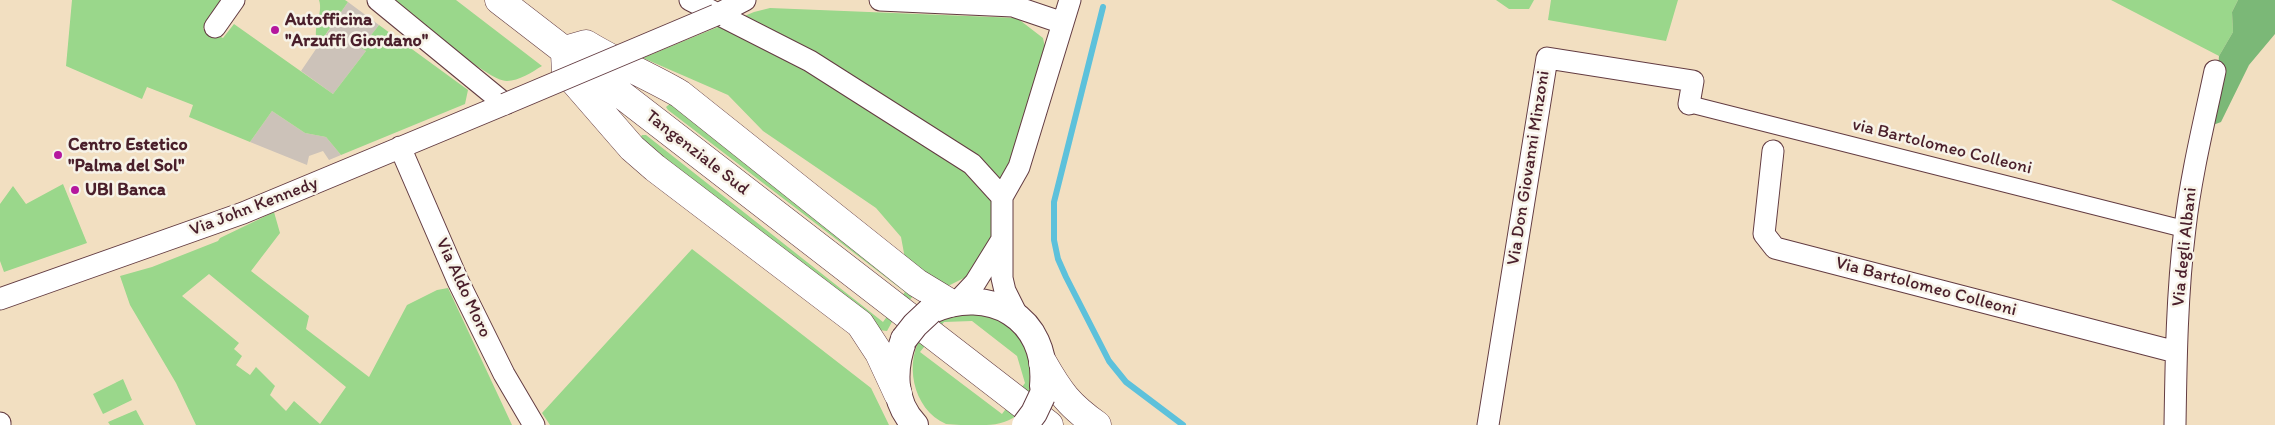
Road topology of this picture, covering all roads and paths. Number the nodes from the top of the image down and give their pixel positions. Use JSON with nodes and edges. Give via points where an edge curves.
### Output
{"nodes":[{"id":1,"x":234,"y":0,"type":"edge"},
{"id":2,"x":378,"y":0,"type":"edge"},
{"id":3,"x":499,"y":0,"type":"edge"},
{"id":4,"x":690,"y":0,"type":"edge"},
{"id":5,"x":745,"y":0,"type":"edge"},
{"id":6,"x":880,"y":0,"type":"edge"},
{"id":7,"x":1070,"y":0,"type":"edge"},
{"id":8,"x":716,"y":15,"type":"junction"},
{"id":9,"x":1063,"y":23,"type":"junction"},
{"id":10,"x":215,"y":27,"type":"dead end"},
{"id":11,"x":565,"y":50,"type":"junction"},
{"id":12,"x":2215,"y":71,"type":"dead end"},
{"id":13,"x":505,"y":104,"type":"junction"},
{"id":14,"x":1689,"y":104,"type":"joint"},
{"id":15,"x":400,"y":147,"type":"junction"},
{"id":16,"x":1773,"y":151,"type":"dead end"},
{"id":17,"x":1002,"y":197,"type":"junction"},
{"id":18,"x":2184,"y":229,"type":"junction"},
{"id":19,"x":1003,"y":239,"type":"junction"},
{"id":20,"x":0,"y":299,"type":"edge"},
{"id":21,"x":943,"y":313,"type":"junction"},
{"id":22,"x":1019,"y":319,"type":"junction"},
{"id":23,"x":2176,"y":352,"type":"junction"},
{"id":24,"x":1043,"y":375,"type":"junction"},
{"id":25,"x":898,"y":394,"type":"junction"},
{"id":26,"x":534,"y":425,"type":"edge"},
{"id":27,"x":915,"y":425,"type":"edge"},
{"id":28,"x":1025,"y":425,"type":"edge"},
{"id":29,"x":1049,"y":425,"type":"edge"},
{"id":30,"x":1097,"y":425,"type":"edge"},
{"id":31,"x":1488,"y":425,"type":"edge"},
{"id":32,"x":2175,"y":425,"type":"edge"}],
"edges":[{"from":1,"to":10,"type":"street"},
{"from":2,"to":13,"type":"street"},
{"from":3,"to":11,"type":"highway","name":"Tangenziale Sud"},
{"from":4,"to":8,"type":"street"},
{"from":5,"to":8,"type":"street","name":"Via John Kennedy"},
{"from":6,"to":9,"type":"street","via":[[1013,6]]},
{"from":7,"to":9,"type":"street"},
{"from":8,"to":13,"type":"street","name":"Via John Kennedy","bridge":true},
{"from":8,"to":17,"type":"street","via":[[810,61],[964,158]]},
{"from":9,"to":17,"type":"street","via":[[1019,167]]},
{"from":11,"to":21,"type":"highway","name":"Tangenziale Sud","via":[[895,306]]},
{"from":11,"to":21,"type":"highway","via":[[586,44],[680,94],[911,278]]},
{"from":11,"to":25,"type":"highway","via":[[566,72],[632,148],[860,324],[879,353]]},
{"from":12,"to":18,"type":"street","name":"Via degli Albani"},
{"from":13,"to":15,"type":"street","name":"Via John Kennedy"},
{"from":14,"to":18,"type":"street","name":"via Bartolomeo Colleoni"},
{"from":14,"to":31,"type":"street","name":"Via Don Giovanni Minzoni","via":[[1693,82],[1547,58]]},
{"from":15,"to":20,"type":"street","name":"Via John Kennedy","via":[[244,213]]},
{"from":15,"to":26,"type":"street","name":"Via Aldo Moro","via":[[458,281],[504,374]]},
{"from":16,"to":23,"type":"street","name":"Via Bartolomeo Colleoni","via":[[1764,234],[1775,248]]},
{"from":17,"to":19,"type":"street"},
{"from":18,"to":23,"type":"street","name":"Via degli Albani"},
{"from":19,"to":21,"type":"street","via":[[975,283]]},
{"from":19,"to":22,"type":"street","via":[[1003,285]]},
{"from":21,"to":22,"type":"street","via":[[976,301],[990,303]]},
{"from":21,"to":25,"type":"street","bridge":true,"via":[[915,325],[904,339],[897,359]]},
{"from":21,"to":29,"type":"highway"},
{"from":22,"to":24,"type":"street","via":[[1036,341]]},
{"from":23,"to":32,"type":"street","name":"Via degli Albani"},
{"from":24,"to":28,"type":"street","bridge":true,"via":[[1038,405]]},
{"from":24,"to":30,"type":"highway","via":[[1073,408]]},
{"from":25,"to":27,"type":"street"}]}
